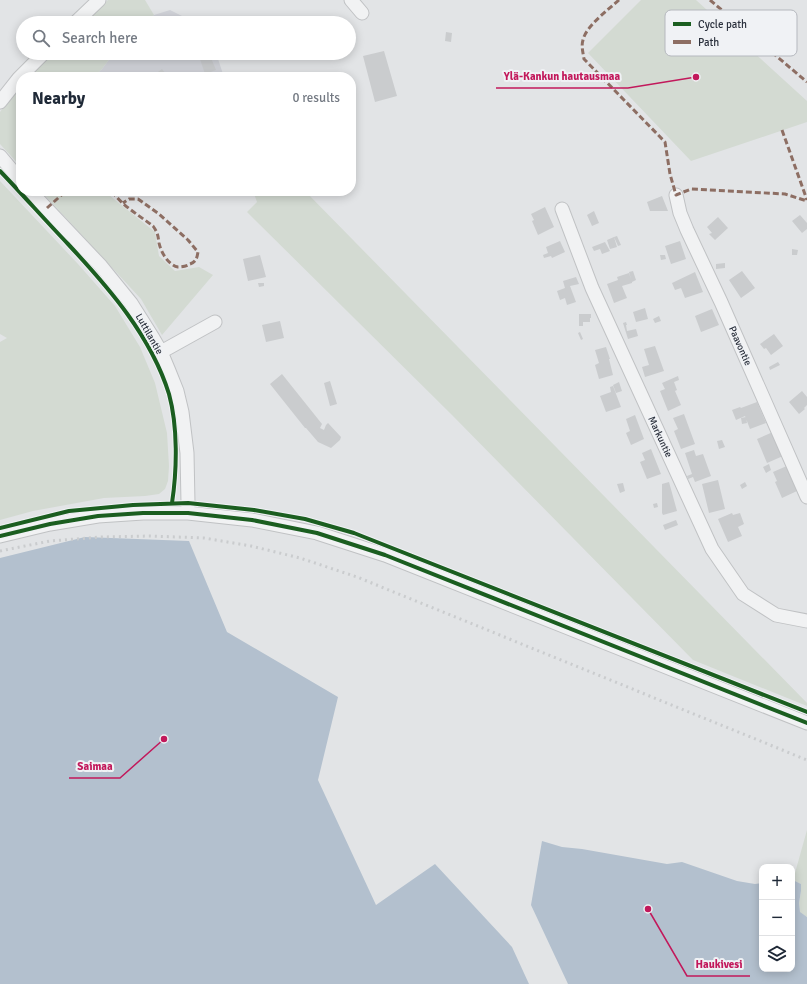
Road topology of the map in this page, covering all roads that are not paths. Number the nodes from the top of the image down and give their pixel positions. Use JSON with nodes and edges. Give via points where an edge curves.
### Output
{"nodes":[{"id":1,"x":98,"y":0,"type":"edge"},
{"id":2,"x":351,"y":0,"type":"edge"},
{"id":3,"x":362,"y":13,"type":"dead end"},
{"id":4,"x":82,"y":16,"type":"edge"},
{"id":5,"x":37,"y":60,"type":"edge"},
{"id":6,"x":25,"y":72,"type":"edge"},
{"id":7,"x":16,"y":82,"type":"edge"},
{"id":8,"x":0,"y":102,"type":"edge"},
{"id":9,"x":0,"y":156,"type":"edge"},
{"id":10,"x":16,"y":175,"type":"edge"},
{"id":11,"x":676,"y":195,"type":"dead end"},
{"id":12,"x":35,"y":196,"type":"edge"},
{"id":13,"x":562,"y":209,"type":"dead end"},
{"id":14,"x":215,"y":322,"type":"dead end"},
{"id":15,"x":161,"y":352,"type":"junction"},
{"id":16,"x":807,"y":498,"type":"edge"},
{"id":17,"x":188,"y":513,"type":"junction"},
{"id":18,"x":0,"y":536,"type":"edge"},
{"id":19,"x":807,"y":621,"type":"edge"},
{"id":20,"x":807,"y":723,"type":"edge"}],
"edges":[{"from":1,"to":4,"type":"street"},
{"from":2,"to":3,"type":"street"},
{"from":5,"to":6,"type":"street"},
{"from":7,"to":8,"type":"street"},
{"from":9,"to":10,"type":"street"},
{"from":11,"to":16,"type":"street","name":"Paavontie","via":[[687,230]]},
{"from":12,"to":15,"type":"street","name":"Luttilantie","via":[[101,266],[131,303]]},
{"from":13,"to":19,"type":"street","name":"Markuntie","via":[[592,288],[712,550],[743,594],[776,615]]},
{"from":14,"to":15,"type":"street"},
{"from":15,"to":17,"type":"street","name":"Luttilantie","via":[[177,391],[182,412],[187,453]]},
{"from":17,"to":18,"type":"street","via":[[98,516]]},
{"from":17,"to":20,"type":"street","via":[[252,520],[317,533],[385,556]]}]}
